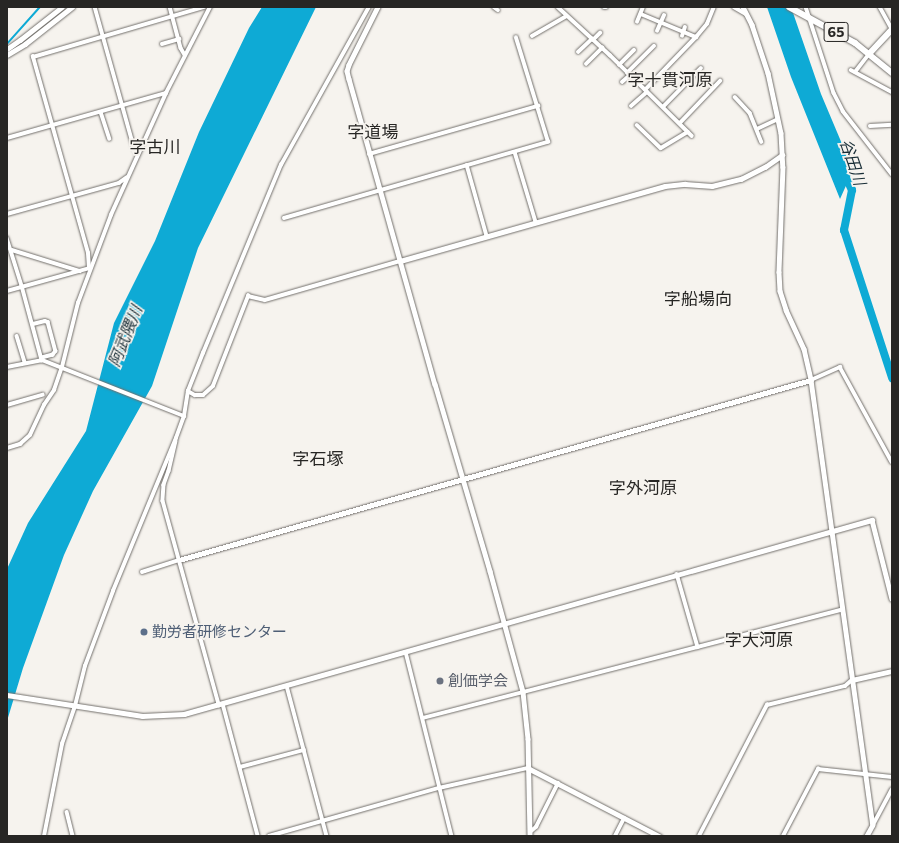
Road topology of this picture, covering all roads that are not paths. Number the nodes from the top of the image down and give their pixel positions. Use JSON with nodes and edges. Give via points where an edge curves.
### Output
{"nodes":[{"id":1,"x":62,"y":7,"type":"edge"},
{"id":2,"x":72,"y":7,"type":"edge"},
{"id":3,"x":95,"y":7,"type":"edge"},
{"id":4,"x":170,"y":7,"type":"edge"},
{"id":5,"x":204,"y":7,"type":"edge"},
{"id":6,"x":210,"y":7,"type":"edge"},
{"id":7,"x":369,"y":7,"type":"edge"},
{"id":8,"x":378,"y":7,"type":"edge"},
{"id":9,"x":494,"y":7,"type":"edge"},
{"id":10,"x":558,"y":7,"type":"edge"},
{"id":11,"x":643,"y":7,"type":"edge"},
{"id":12,"x":714,"y":7,"type":"edge"},
{"id":13,"x":734,"y":7,"type":"edge"},
{"id":14,"x":743,"y":7,"type":"edge"},
{"id":15,"x":789,"y":7,"type":"edge"},
{"id":16,"x":806,"y":7,"type":"edge"},
{"id":17,"x":880,"y":7,"type":"edge"},
{"id":18,"x":498,"y":10,"type":"dead end"},
{"id":19,"x":640,"y":14,"type":"junction"},
{"id":20,"x":746,"y":14,"type":"junction"},
{"id":21,"x":664,"y":15,"type":"dead end"},
{"id":22,"x":173,"y":16,"type":"junction"},
{"id":23,"x":566,"y":16,"type":"junction"},
{"id":24,"x":811,"y":18,"type":"junction"},
{"id":25,"x":637,"y":22,"type":"dead end"},
{"id":26,"x":660,"y":22,"type":"junction"},
{"id":27,"x":892,"y":29,"type":"edge"},
{"id":28,"x":684,"y":30,"type":"junction"},
{"id":29,"x":657,"y":31,"type":"dead end"},
{"id":30,"x":600,"y":33,"type":"dead end"},
{"id":31,"x":102,"y":36,"type":"junction"},
{"id":32,"x":532,"y":36,"type":"dead end"},
{"id":33,"x":682,"y":36,"type":"dead end"},
{"id":34,"x":696,"y":37,"type":"junction"},
{"id":35,"x":516,"y":38,"type":"dead end"},
{"id":36,"x":179,"y":39,"type":"junction"},
{"id":37,"x":592,"y":39,"type":"junction"},
{"id":38,"x":162,"y":44,"type":"dead end"},
{"id":39,"x":654,"y":46,"type":"dead end"},
{"id":40,"x":602,"y":48,"type":"junction"},
{"id":41,"x":7,"y":49,"type":"edge"},
{"id":42,"x":634,"y":50,"type":"dead end"},
{"id":43,"x":578,"y":52,"type":"dead end"},
{"id":44,"x":185,"y":54,"type":"junction"},
{"id":45,"x":869,"y":54,"type":"junction"},
{"id":46,"x":7,"y":55,"type":"edge"},
{"id":47,"x":586,"y":64,"type":"dead end"},
{"id":48,"x":620,"y":65,"type":"junction"},
{"id":49,"x":701,"y":68,"type":"dead end"},
{"id":50,"x":892,"y":73,"type":"edge"},
{"id":51,"x":628,"y":74,"type":"junction"},
{"id":52,"x":720,"y":81,"type":"dead end"},
{"id":53,"x":622,"y":82,"type":"dead end"},
{"id":54,"x":646,"y":91,"type":"junction"},
{"id":55,"x":892,"y":92,"type":"edge"},
{"id":56,"x":166,"y":93,"type":"junction"},
{"id":57,"x":735,"y":97,"type":"dead end"},
{"id":58,"x":123,"y":106,"type":"junction"},
{"id":59,"x":538,"y":106,"type":"junction"},
{"id":60,"x":632,"y":106,"type":"dead end"},
{"id":61,"x":663,"y":107,"type":"junction"},
{"id":62,"x":101,"y":112,"type":"junction"},
{"id":63,"x":778,"y":119,"type":"junction"},
{"id":64,"x":680,"y":123,"type":"junction"},
{"id":65,"x":892,"y":124,"type":"edge"},
{"id":66,"x":637,"y":125,"type":"dead end"},
{"id":67,"x":52,"y":126,"type":"junction"},
{"id":68,"x":870,"y":126,"type":"dead end"},
{"id":69,"x":757,"y":129,"type":"junction"},
{"id":70,"x":688,"y":132,"type":"junction"},
{"id":71,"x":692,"y":136,"type":"dead end"},
{"id":72,"x":7,"y":138,"type":"edge"},
{"id":73,"x":110,"y":139,"type":"dead end"},
{"id":74,"x":762,"y":142,"type":"dead end"},
{"id":75,"x":515,"y":152,"type":"junction"},
{"id":76,"x":138,"y":154,"type":"junction"},
{"id":77,"x":369,"y":154,"type":"junction"},
{"id":78,"x":782,"y":155,"type":"junction"},
{"id":79,"x":467,"y":165,"type":"junction"},
{"id":80,"x":892,"y":174,"type":"edge"},
{"id":81,"x":127,"y":178,"type":"junction"},
{"id":82,"x":380,"y":190,"type":"junction"},
{"id":83,"x":72,"y":196,"type":"junction"},
{"id":84,"x":7,"y":214,"type":"edge"},
{"id":85,"x":284,"y":218,"type":"dead end"},
{"id":86,"x":536,"y":222,"type":"junction"},
{"id":87,"x":487,"y":236,"type":"junction"},
{"id":88,"x":7,"y":238,"type":"edge"},
{"id":89,"x":12,"y":250,"type":"junction"},
{"id":90,"x":400,"y":261,"type":"junction"},
{"id":91,"x":90,"y":268,"type":"junction"},
{"id":92,"x":80,"y":271,"type":"junction"},
{"id":93,"x":22,"y":286,"type":"junction"},
{"id":94,"x":7,"y":291,"type":"edge"},
{"id":95,"x":33,"y":324,"type":"junction"},
{"id":96,"x":18,"y":336,"type":"dead end"},
{"id":97,"x":42,"y":359,"type":"junction"},
{"id":98,"x":25,"y":362,"type":"junction"},
{"id":99,"x":62,"y":367,"type":"junction"},
{"id":100,"x":7,"y":368,"type":"edge"},
{"id":101,"x":811,"y":380,"type":"junction"},
{"id":102,"x":188,"y":391,"type":"junction"},
{"id":103,"x":43,"y":395,"type":"dead end"},
{"id":104,"x":7,"y":405,"type":"edge"},
{"id":105,"x":182,"y":415,"type":"junction"},
{"id":106,"x":176,"y":438,"type":"junction"},
{"id":107,"x":7,"y":448,"type":"edge"},
{"id":108,"x":892,"y":462,"type":"edge"},
{"id":109,"x":463,"y":480,"type":"junction"},
{"id":110,"x":832,"y":531,"type":"junction"},
{"id":111,"x":180,"y":560,"type":"junction"},
{"id":112,"x":142,"y":572,"type":"dead end"},
{"id":113,"x":677,"y":574,"type":"junction"},
{"id":114,"x":892,"y":599,"type":"edge"},
{"id":115,"x":841,"y":610,"type":"junction"},
{"id":116,"x":504,"y":623,"type":"junction"},
{"id":117,"x":698,"y":647,"type":"junction"},
{"id":118,"x":406,"y":652,"type":"junction"},
{"id":119,"x":892,"y":671,"type":"edge"},
{"id":120,"x":852,"y":680,"type":"junction"},
{"id":121,"x":287,"y":686,"type":"junction"},
{"id":122,"x":523,"y":692,"type":"junction"},
{"id":123,"x":7,"y":695,"type":"edge"},
{"id":124,"x":221,"y":705,"type":"junction"},
{"id":125,"x":73,"y":706,"type":"junction"},
{"id":126,"x":423,"y":718,"type":"junction"},
{"id":127,"x":304,"y":750,"type":"junction"},
{"id":128,"x":240,"y":767,"type":"junction"},
{"id":129,"x":528,"y":768,"type":"junction"},
{"id":130,"x":865,"y":774,"type":"junction"},
{"id":131,"x":892,"y":778,"type":"edge"},
{"id":132,"x":558,"y":783,"type":"junction"},
{"id":133,"x":439,"y":788,"type":"junction"},
{"id":134,"x":892,"y":790,"type":"edge"},
{"id":135,"x":67,"y":812,"type":"dead end"},
{"id":136,"x":624,"y":818,"type":"junction"},
{"id":137,"x":323,"y":820,"type":"junction"},
{"id":138,"x":873,"y":825,"type":"junction"},
{"id":139,"x":530,"y":834,"type":"edge"},
{"id":140,"x":44,"y":836,"type":"edge"},
{"id":141,"x":73,"y":836,"type":"edge"},
{"id":142,"x":258,"y":836,"type":"edge"},
{"id":143,"x":269,"y":836,"type":"edge"},
{"id":144,"x":327,"y":836,"type":"edge"},
{"id":145,"x":452,"y":836,"type":"edge"},
{"id":146,"x":615,"y":836,"type":"edge"},
{"id":147,"x":659,"y":836,"type":"edge"},
{"id":148,"x":699,"y":836,"type":"edge"},
{"id":149,"x":783,"y":836,"type":"edge"},
{"id":150,"x":867,"y":836,"type":"edge"}],
"edges":[{"from":1,"to":41,"type":"street"},
{"from":2,"to":46,"type":"street"},
{"from":3,"to":31,"type":"street"},
{"from":4,"to":22,"type":"street"},
{"from":5,"to":22,"type":"street"},
{"from":6,"to":44,"type":"street"},
{"from":7,"to":102,"type":"street","via":[[281,164]]},
{"from":8,"to":77,"type":"street","via":[[353,54],[347,71]]},
{"from":9,"to":18,"type":"street"},
{"from":10,"to":23,"type":"street"},
{"from":11,"to":19,"type":"street"},
{"from":12,"to":34,"type":"street","via":[[707,24]]},
{"from":13,"to":20,"type":"street"},
{"from":14,"to":20,"type":"street"},
{"from":15,"to":24,"type":"main road","number":"65"},
{"from":16,"to":24,"type":"street"},
{"from":17,"to":27,"type":"street"},
{"from":19,"to":25,"type":"street"},
{"from":19,"to":26,"type":"street"},
{"from":20,"to":63,"type":"street","via":[[768,73]]},
{"from":21,"to":26,"type":"street"},
{"from":22,"to":31,"type":"street"},
{"from":22,"to":36,"type":"street"},
{"from":23,"to":32,"type":"street"},
{"from":23,"to":37,"type":"street"},
{"from":24,"to":45,"type":"main road","number":"65"},
{"from":24,"to":80,"type":"street","via":[[834,93],[843,111]]},
{"from":26,"to":28,"type":"street"},
{"from":26,"to":29,"type":"street"},
{"from":27,"to":45,"type":"main road"},
{"from":28,"to":33,"type":"street"},
{"from":28,"to":34,"type":"street"},
{"from":30,"to":37,"type":"street"},
{"from":31,"to":58,"type":"street"},
{"from":31,"to":67,"type":"street","via":[[33,57]]},
{"from":34,"to":54,"type":"street"},
{"from":35,"to":59,"type":"street"},
{"from":36,"to":38,"type":"street"},
{"from":36,"to":44,"type":"street"},
{"from":37,"to":40,"type":"street"},
{"from":37,"to":43,"type":"street"},
{"from":39,"to":51,"type":"street"},
{"from":40,"to":47,"type":"street"},
{"from":40,"to":48,"type":"street"},
{"from":42,"to":48,"type":"street"},
{"from":44,"to":56,"type":"street"},
{"from":45,"to":50,"type":"main road","number":"65"},
{"from":45,"to":55,"type":"street","via":[[853,71]]},
{"from":48,"to":51,"type":"street"},
{"from":49,"to":61,"type":"street"},
{"from":51,"to":53,"type":"street"},
{"from":51,"to":54,"type":"street"},
{"from":52,"to":64,"type":"street"},
{"from":54,"to":60,"type":"street"},
{"from":54,"to":61,"type":"street"},
{"from":56,"to":58,"type":"street"},
{"from":56,"to":76,"type":"street"},
{"from":57,"to":69,"type":"street","via":[[750,113]]},
{"from":58,"to":62,"type":"street"},
{"from":58,"to":76,"type":"street"},
{"from":59,"to":75,"type":"street","via":[[548,142]]},
{"from":59,"to":77,"type":"street"},
{"from":61,"to":64,"type":"street"},
{"from":62,"to":67,"type":"street"},
{"from":62,"to":73,"type":"street"},
{"from":63,"to":69,"type":"street"},
{"from":63,"to":78,"type":"street"},
{"from":64,"to":70,"type":"street"},
{"from":65,"to":68,"type":"street"},
{"from":66,"to":70,"type":"street","via":[[661,148]]},
{"from":67,"to":72,"type":"street"},
{"from":67,"to":83,"type":"street"},
{"from":69,"to":74,"type":"street"},
{"from":70,"to":71,"type":"street"},
{"from":75,"to":79,"type":"street"},
{"from":75,"to":86,"type":"street"},
{"from":76,"to":81,"type":"street"},
{"from":77,"to":82,"type":"street"},
{"from":78,"to":86,"type":"street","via":[[741,180],[712,186],[664,186]]},
{"from":78,"to":101,"type":"street","via":[[780,291],[804,349]]},
{"from":79,"to":82,"type":"street"},
{"from":79,"to":87,"type":"street"},
{"from":81,"to":83,"type":"street","via":[[119,183]]},
{"from":81,"to":91,"type":"street"},
{"from":82,"to":85,"type":"street"},
{"from":82,"to":90,"type":"street"},
{"from":83,"to":84,"type":"street"},
{"from":83,"to":91,"type":"street"},
{"from":86,"to":87,"type":"street"},
{"from":87,"to":90,"type":"street"},
{"from":88,"to":89,"type":"street"},
{"from":89,"to":92,"type":"street"},
{"from":89,"to":93,"type":"street"},
{"from":90,"to":102,"type":"street","via":[[265,300],[248,296],[212,386],[203,395],[195,395]]},
{"from":90,"to":109,"type":"street"},
{"from":91,"to":92,"type":"street"},
{"from":91,"to":99,"type":"street","via":[[72,320]]},
{"from":92,"to":93,"type":"street"},
{"from":93,"to":94,"type":"street"},
{"from":93,"to":95,"type":"street"},
{"from":95,"to":97,"type":"street"},
{"from":95,"to":97,"type":"street","via":[[46,321],[56,351]]},
{"from":96,"to":98,"type":"street"},
{"from":97,"to":98,"type":"street"},
{"from":97,"to":99,"type":"street"},
{"from":98,"to":100,"type":"street"},
{"from":99,"to":105,"type":"street"},
{"from":99,"to":107,"type":"street","via":[[52,394],[30,435],[20,444]]},
{"from":101,"to":108,"type":"street","via":[[840,367]]},
{"from":101,"to":109,"type":"street"},
{"from":101,"to":110,"type":"street"},
{"from":102,"to":105,"type":"street"},
{"from":103,"to":104,"type":"street"},
{"from":105,"to":106,"type":"street"},
{"from":106,"to":111,"type":"street","via":[[162,495]]},
{"from":106,"to":125,"type":"street","via":[[113,591]]},
{"from":109,"to":111,"type":"street"},
{"from":109,"to":116,"type":"street"},
{"from":110,"to":113,"type":"street"},
{"from":110,"to":114,"type":"street","via":[[872,520]]},
{"from":110,"to":115,"type":"street"},
{"from":111,"to":112,"type":"street"},
{"from":111,"to":124,"type":"street"},
{"from":113,"to":116,"type":"street"},
{"from":113,"to":117,"type":"street"},
{"from":115,"to":117,"type":"street"},
{"from":115,"to":120,"type":"street"},
{"from":116,"to":118,"type":"street"},
{"from":116,"to":122,"type":"street"},
{"from":117,"to":122,"type":"street"},
{"from":118,"to":121,"type":"street"},
{"from":118,"to":126,"type":"street"},
{"from":119,"to":120,"type":"street"},
{"from":120,"to":130,"type":"street"},
{"from":120,"to":148,"type":"street","via":[[846,686],[767,705]]},
{"from":121,"to":124,"type":"street"},
{"from":121,"to":127,"type":"street"},
{"from":122,"to":126,"type":"street"},
{"from":122,"to":129,"type":"street"},
{"from":123,"to":125,"type":"street"},
{"from":124,"to":125,"type":"street","via":[[184,714],[160,716],[142,716]]},
{"from":124,"to":128,"type":"street"},
{"from":125,"to":140,"type":"street","via":[[62,744]]},
{"from":126,"to":133,"type":"street"},
{"from":127,"to":128,"type":"street"},
{"from":127,"to":137,"type":"street"},
{"from":128,"to":142,"type":"street"},
{"from":129,"to":132,"type":"street"},
{"from":129,"to":133,"type":"street"},
{"from":129,"to":139,"type":"street"},
{"from":130,"to":131,"type":"street"},
{"from":130,"to":138,"type":"street"},
{"from":130,"to":149,"type":"street","via":[[818,769]]},
{"from":132,"to":136,"type":"street"},
{"from":132,"to":139,"type":"street"},
{"from":133,"to":137,"type":"street"},
{"from":133,"to":145,"type":"street"},
{"from":134,"to":138,"type":"street"},
{"from":135,"to":141,"type":"street"},
{"from":136,"to":146,"type":"street"},
{"from":136,"to":147,"type":"street"},
{"from":137,"to":143,"type":"street"},
{"from":137,"to":144,"type":"street"},
{"from":138,"to":150,"type":"street"}]}
